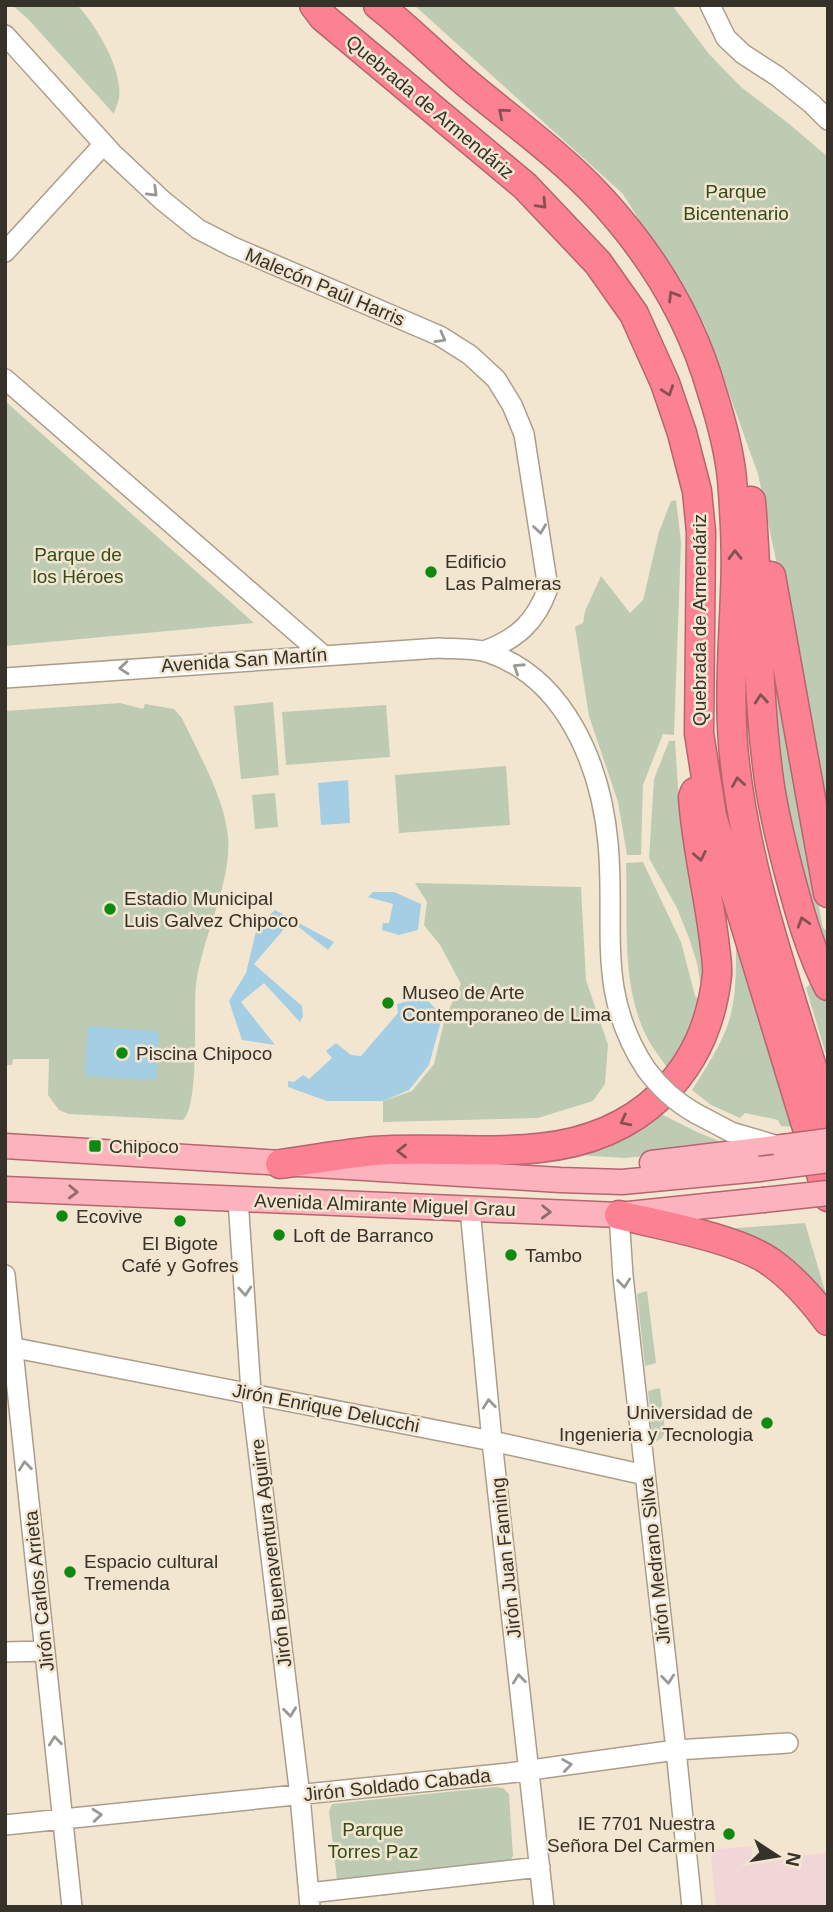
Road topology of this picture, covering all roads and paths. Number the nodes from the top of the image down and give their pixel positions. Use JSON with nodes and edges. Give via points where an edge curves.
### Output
{"nodes":[{"id":1,"x":378,"y":5,"type":"edge"},
{"id":2,"x":710,"y":5,"type":"edge"},
{"id":3,"x":313,"y":9,"type":"edge"},
{"id":4,"x":5,"y":35,"type":"edge"},
{"id":5,"x":828,"y":120,"type":"edge"},
{"id":6,"x":104,"y":144,"type":"junction"},
{"id":7,"x":5,"y":252,"type":"edge"},
{"id":8,"x":702,"y":358,"type":"junction"},
{"id":9,"x":5,"y":379,"type":"edge"},
{"id":10,"x":750,"y":488,"type":"junction"},
{"id":11,"x":548,"y":588,"type":"joint"},
{"id":12,"x":484,"y":651,"type":"junction"},
{"id":13,"x":323,"y":655,"type":"junction"},
{"id":14,"x":5,"y":678,"type":"edge"},
{"id":15,"x":703,"y":765,"type":"junction"},
{"id":16,"x":828,"y":893,"type":"edge"},
{"id":17,"x":828,"y":986,"type":"edge"},
{"id":18,"x":828,"y":1120,"type":"edge"},
{"id":19,"x":828,"y":1140,"type":"edge"},
{"id":20,"x":5,"y":1146,"type":"edge"},
{"id":21,"x":748,"y":1152,"type":"junction"},
{"id":22,"x":828,"y":1160,"type":"edge"},
{"id":23,"x":280,"y":1164,"type":"junction"},
{"id":24,"x":5,"y":1189,"type":"edge"},
{"id":25,"x":828,"y":1195,"type":"edge"},
{"id":26,"x":239,"y":1199,"type":"junction"},
{"id":27,"x":470,"y":1209,"type":"junction"},
{"id":28,"x":619,"y":1215,"type":"junction"},
{"id":29,"x":5,"y":1275,"type":"edge"},
{"id":30,"x":828,"y":1321,"type":"edge"},
{"id":31,"x":9,"y":1347,"type":"edge"},
{"id":32,"x":251,"y":1392,"type":"junction"},
{"id":33,"x":492,"y":1441,"type":"junction"},
{"id":34,"x":646,"y":1475,"type":"junction"},
{"id":35,"x":45,"y":1651,"type":"junction"},
{"id":36,"x":5,"y":1652,"type":"edge"},
{"id":37,"x":788,"y":1743,"type":"dead end"},
{"id":38,"x":676,"y":1751,"type":"junction"},
{"id":39,"x":530,"y":1771,"type":"junction"},
{"id":40,"x":300,"y":1796,"type":"junction"},
{"id":41,"x":63,"y":1818,"type":"junction"},
{"id":42,"x":5,"y":1825,"type":"edge"},
{"id":43,"x":540,"y":1867,"type":"junction"},
{"id":44,"x":309,"y":1900,"type":"edge"},
{"id":45,"x":72,"y":1907,"type":"edge"},
{"id":46,"x":544,"y":1907,"type":"edge"},
{"id":47,"x":692,"y":1907,"type":"edge"}],
"edges":[{"from":8,"to":1,"type":"highway","name":"Quebrada de Armendáriz","one_way":true,"via":[[655,267],[598,196]]},
{"from":2,"to":5,"type":"street","via":[[726,38]]},
{"from":3,"to":15,"type":"highway","name":"Quebrada de Armendáriz","one_way":true,"via":[[525,186],[598,262],[634,314],[665,383],[697,491]]},
{"from":4,"to":6,"type":"street","name":"Malecón Paúl Harris"},
{"from":6,"to":7,"type":"street"},
{"from":6,"to":11,"type":"street","name":"Malecón Paúl Harris","one_way":true,"via":[[198,229],[440,336],[496,379],[524,434]]},
{"from":8,"to":10,"type":"highway","via":[[735,423]]},
{"from":18,"to":8,"type":"highway","name":"Quebrada de Armendáriz","one_way":true,"via":[[747,841],[735,763],[730,679],[736,591],[731,474]]},
{"from":9,"to":13,"type":"street"},
{"from":10,"to":16,"type":"highway","via":[[765,541]]},
{"from":17,"to":10,"type":"highway","one_way":true,"via":[[800,916],[770,789]]},
{"from":11,"to":12,"type":"street","name":"Avenida San Martín","via":[[532,621],[503,644]]},
{"from":12,"to":13,"type":"street","name":"Avenida San Martín","via":[[439,648]]},
{"from":21,"to":12,"type":"street","name":"Avenida San Martín","one_way":true,"bridge":true,"via":[[659,1087],[634,1051],[611,979],[606,817],[583,746],[551,695],[512,664]]},
{"from":13,"to":14,"type":"street","name":"Avenida San Martín","one_way":true},
{"from":15,"to":23,"type":"highway","one_way":true,"via":[[693,797],[694,816],[718,972],[711,1013],[694,1055],[656,1102],[590,1137],[543,1148],[375,1151]]},
{"from":15,"to":25,"type":"highway","name":"Quebrada de Armendáriz","via":[[712,816]]},
{"from":19,"to":21,"type":"main road","bridge":true},
{"from":20,"to":23,"type":"main road","name":"Avenida Almirante Miguel Grau"},
{"from":21,"to":22,"type":"main road","bridge":true},
{"from":21,"to":23,"type":"main road","name":"Avenida Almirante Miguel Grau","via":[[622,1182]]},
{"from":24,"to":26,"type":"main road","name":"Avenida Almirante Miguel Grau","one_way":true},
{"from":25,"to":28,"type":"main road","name":"Avenida Almirante Miguel Grau","bridge":true},
{"from":26,"to":27,"type":"main road","name":"Avenida Almirante Miguel Grau"},
{"from":26,"to":32,"type":"street","name":"Jirón Buenaventura Aguirre","one_way":true},
{"from":27,"to":28,"type":"main road","name":"Avenida Almirante Miguel Grau","one_way":true},
{"from":33,"to":27,"type":"street","name":"Jirón Juan Fanning","one_way":true},
{"from":28,"to":30,"type":"highway","via":[[742,1247],[771,1261]]},
{"from":28,"to":34,"type":"street","name":"Jirón Medrano Silva","one_way":true},
{"from":29,"to":31,"type":"street","name":"Jirón Carlos Arrieta"},
{"from":31,"to":32,"type":"street","name":"Jirón Enrique Delucchi"},
{"from":35,"to":31,"type":"street","name":"Jirón Carlos Arrieta","one_way":true},
{"from":32,"to":33,"type":"street","name":"Jirón Enrique Delucchi"},
{"from":32,"to":40,"type":"street","name":"Jirón Buenaventura Aguirre","one_way":true},
{"from":33,"to":34,"type":"street","name":"Jirón Enrique Delucchi"},
{"from":39,"to":33,"type":"street","name":"Jirón Juan Fanning","one_way":true},
{"from":34,"to":38,"type":"street","name":"Jirón Medrano Silva","one_way":true},
{"from":35,"to":36,"type":"street"},
{"from":41,"to":35,"type":"street","name":"Jirón Carlos Arrieta","one_way":true},
{"from":37,"to":38,"type":"street","name":"Jirón Soldado Cabada"},
{"from":39,"to":38,"type":"street","name":"Jirón Soldado Cabada","one_way":true},
{"from":38,"to":47,"type":"street","name":"Jirón Medrano Silva"},
{"from":39,"to":40,"type":"street","name":"Jirón Soldado Cabada"},
{"from":39,"to":43,"type":"street","name":"Jirón Juan Fanning"},
{"from":41,"to":40,"type":"street","name":"Jirón Soldado Cabada","one_way":true},
{"from":40,"to":44,"type":"street","name":"Jirón Buenaventura Aguirre"},
{"from":41,"to":42,"type":"street","name":"Jirón Soldado Cabada"},
{"from":41,"to":45,"type":"street","name":"Jirón Carlos Arrieta"},
{"from":43,"to":44,"type":"street"},
{"from":43,"to":46,"type":"street","name":"Jirón Juan Fanning"}]}
